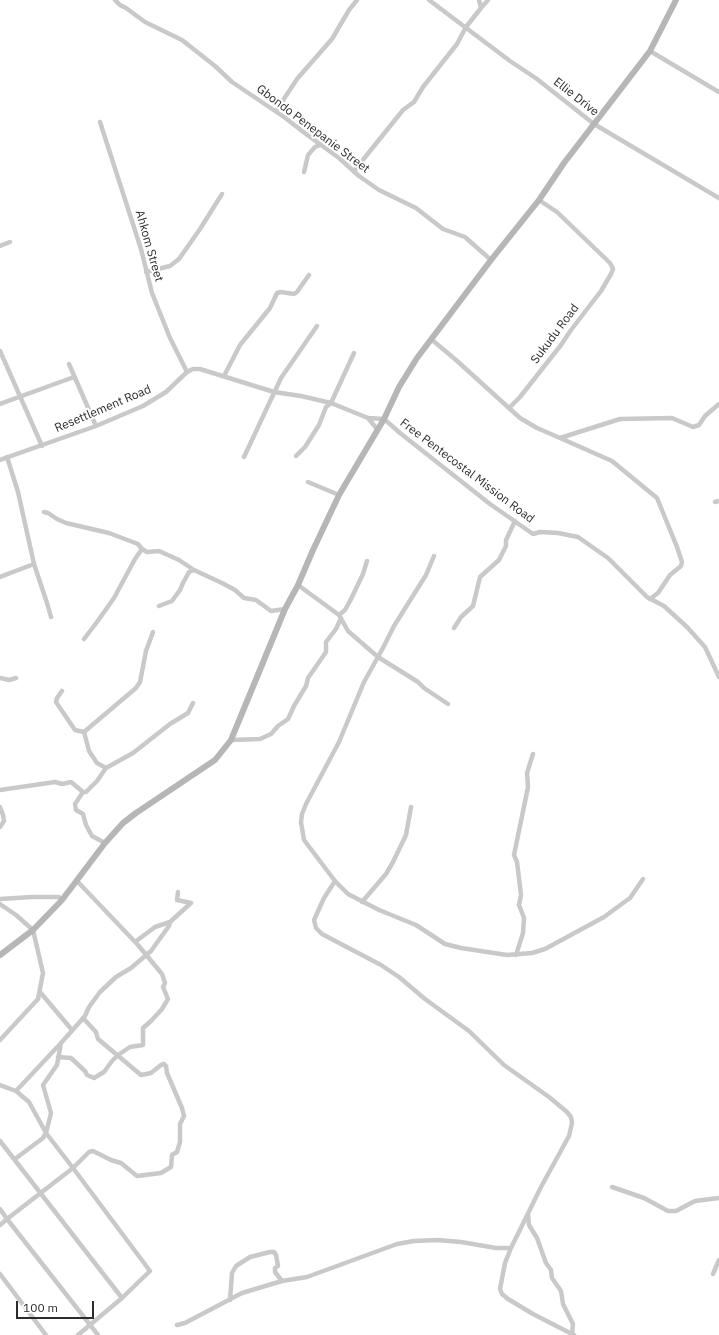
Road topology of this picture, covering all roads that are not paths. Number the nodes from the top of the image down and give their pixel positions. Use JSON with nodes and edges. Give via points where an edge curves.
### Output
{"nodes":[{"id":1,"x":115,"y":0,"type":"edge"},
{"id":2,"x":357,"y":0,"type":"edge"},
{"id":3,"x":429,"y":0,"type":"edge"},
{"id":4,"x":479,"y":0,"type":"edge"},
{"id":5,"x":488,"y":0,"type":"edge"},
{"id":6,"x":676,"y":0,"type":"edge"},
{"id":7,"x":481,"y":8,"type":"junction"},
{"id":8,"x":466,"y":27,"type":"junction"},
{"id":9,"x":650,"y":51,"type":"junction"},
{"id":10,"x":719,"y":92,"type":"edge"},
{"id":11,"x":276,"y":111,"type":"junction"},
{"id":12,"x":100,"y":122,"type":"dead end"},
{"id":13,"x":594,"y":124,"type":"junction"},
{"id":14,"x":320,"y":145,"type":"junction"},
{"id":15,"x":354,"y":171,"type":"junction"},
{"id":16,"x":304,"y":172,"type":"dead end"},
{"id":17,"x":222,"y":194,"type":"dead end"},
{"id":18,"x":719,"y":198,"type":"edge"},
{"id":19,"x":539,"y":200,"type":"junction"},
{"id":20,"x":10,"y":242,"type":"dead end"},
{"id":21,"x":0,"y":246,"type":"edge"},
{"id":22,"x":491,"y":260,"type":"junction"},
{"id":23,"x":146,"y":272,"type":"junction"},
{"id":24,"x":309,"y":275,"type":"dead end"},
{"id":25,"x":317,"y":326,"type":"dead end"},
{"id":26,"x":431,"y":339,"type":"junction"},
{"id":27,"x":0,"y":351,"type":"edge"},
{"id":28,"x":354,"y":353,"type":"dead end"},
{"id":29,"x":69,"y":364,"type":"dead end"},
{"id":30,"x":187,"y":372,"type":"junction"},
{"id":31,"x":74,"y":376,"type":"junction"},
{"id":32,"x":224,"y":376,"type":"junction"},
{"id":33,"x":274,"y":392,"type":"junction"},
{"id":34,"x":20,"y":396,"type":"junction"},
{"id":35,"x":331,"y":403,"type":"junction"},
{"id":36,"x":0,"y":404,"type":"edge"},
{"id":37,"x":719,"y":404,"type":"edge"},
{"id":38,"x":509,"y":408,"type":"junction"},
{"id":39,"x":368,"y":418,"type":"junction"},
{"id":40,"x":384,"y":419,"type":"junction"},
{"id":41,"x":96,"y":426,"type":"junction"},
{"id":42,"x":377,"y":429,"type":"junction"},
{"id":43,"x":560,"y":438,"type":"junction"},
{"id":44,"x":42,"y":446,"type":"junction"},
{"id":45,"x":244,"y":456,"type":"dead end"},
{"id":46,"x":296,"y":456,"type":"dead end"},
{"id":47,"x":8,"y":457,"type":"junction"},
{"id":48,"x":0,"y":460,"type":"edge"},
{"id":49,"x":308,"y":482,"type":"dead end"},
{"id":50,"x":339,"y":495,"type":"junction"},
{"id":51,"x":44,"y":512,"type":"dead end"},
{"id":52,"x":515,"y":521,"type":"junction"},
{"id":53,"x":142,"y":549,"type":"junction"},
{"id":54,"x":434,"y":556,"type":"dead end"},
{"id":55,"x":367,"y":561,"type":"dead end"},
{"id":56,"x":34,"y":564,"type":"junction"},
{"id":57,"x":194,"y":570,"type":"junction"},
{"id":58,"x":0,"y":577,"type":"edge"},
{"id":59,"x":298,"y":585,"type":"junction"},
{"id":60,"x":650,"y":599,"type":"junction"},
{"id":61,"x":159,"y":606,"type":"dead end"},
{"id":62,"x":285,"y":610,"type":"junction"},
{"id":63,"x":340,"y":617,"type":"junction"},
{"id":64,"x":51,"y":618,"type":"dead end"},
{"id":65,"x":454,"y":628,"type":"dead end"},
{"id":66,"x":153,"y":632,"type":"dead end"},
{"id":67,"x":84,"y":639,"type":"dead end"},
{"id":68,"x":378,"y":658,"type":"junction"},
{"id":69,"x":719,"y":677,"type":"edge"},
{"id":70,"x":0,"y":678,"type":"edge"},
{"id":71,"x":16,"y":678,"type":"dead end"},
{"id":72,"x":62,"y":691,"type":"dead end"},
{"id":73,"x":193,"y":703,"type":"dead end"},
{"id":74,"x":448,"y":704,"type":"dead end"},
{"id":75,"x":84,"y":732,"type":"junction"},
{"id":76,"x":231,"y":740,"type":"junction"},
{"id":77,"x":533,"y":754,"type":"dead end"},
{"id":78,"x":106,"y":768,"type":"junction"},
{"id":79,"x":0,"y":790,"type":"edge"},
{"id":80,"x":83,"y":792,"type":"junction"},
{"id":81,"x":411,"y":807,"type":"dead end"},
{"id":82,"x":0,"y":808,"type":"edge"},
{"id":83,"x":0,"y":827,"type":"edge"},
{"id":84,"x":105,"y":843,"type":"junction"},
{"id":85,"x":643,"y":879,"type":"dead end"},
{"id":86,"x":77,"y":881,"type":"junction"},
{"id":87,"x":335,"y":881,"type":"junction"},
{"id":88,"x":178,"y":892,"type":"dead end"},
{"id":89,"x":0,"y":899,"type":"edge"},
{"id":90,"x":62,"y":900,"type":"junction"},
{"id":91,"x":362,"y":902,"type":"junction"},
{"id":92,"x":0,"y":904,"type":"edge"},
{"id":93,"x":170,"y":922,"type":"junction"},
{"id":94,"x":33,"y":930,"type":"junction"},
{"id":95,"x":135,"y":942,"type":"junction"},
{"id":96,"x":0,"y":955,"type":"edge"},
{"id":97,"x":146,"y":955,"type":"junction"},
{"id":98,"x":516,"y":955,"type":"junction"},
{"id":99,"x":40,"y":992,"type":"junction"},
{"id":100,"x":83,"y":1018,"type":"junction"},
{"id":101,"x":72,"y":1030,"type":"junction"},
{"id":102,"x":0,"y":1040,"type":"edge"},
{"id":103,"x":61,"y":1043,"type":"junction"},
{"id":104,"x":118,"y":1055,"type":"junction"},
{"id":105,"x":58,"y":1057,"type":"junction"},
{"id":106,"x":0,"y":1085,"type":"edge"},
{"id":107,"x":16,"y":1091,"type":"junction"},
{"id":108,"x":46,"y":1133,"type":"junction"},
{"id":109,"x":0,"y":1141,"type":"edge"},
{"id":110,"x":15,"y":1159,"type":"junction"},
{"id":111,"x":73,"y":1168,"type":"junction"},
{"id":112,"x":612,"y":1187,"type":"dead end"},
{"id":113,"x":41,"y":1193,"type":"junction"},
{"id":114,"x":719,"y":1198,"type":"edge"},
{"id":115,"x":0,"y":1209,"type":"edge"},
{"id":116,"x":528,"y":1213,"type":"junction"},
{"id":117,"x":8,"y":1219,"type":"junction"},
{"id":118,"x":0,"y":1225,"type":"edge"},
{"id":119,"x":511,"y":1248,"type":"junction"},
{"id":120,"x":719,"y":1260,"type":"edge"},
{"id":121,"x":0,"y":1274,"type":"edge"},
{"id":122,"x":713,"y":1274,"type":"dead end"},
{"id":123,"x":282,"y":1281,"type":"junction"},
{"id":124,"x":122,"y":1298,"type":"junction"},
{"id":125,"x":230,"y":1300,"type":"junction"},
{"id":126,"x":91,"y":1325,"type":"junction"},
{"id":127,"x":177,"y":1325,"type":"dead end"},
{"id":128,"x":572,"y":1334,"type":"edge"},
{"id":129,"x":46,"y":1335,"type":"edge"},
{"id":130,"x":78,"y":1335,"type":"edge"},
{"id":131,"x":98,"y":1335,"type":"edge"}],
"edges":[{"from":1,"to":11,"type":"street","name":"Gbondo Penepanie Street","via":[[145,22],[182,40],[232,82]]},
{"from":2,"to":11,"type":"street","via":[[332,39],[297,79]]},
{"from":3,"to":8,"type":"street","name":"Ellie Drive"},
{"from":4,"to":7,"type":"street"},
{"from":5,"to":7,"type":"street"},
{"from":6,"to":9,"type":"main road"},
{"from":7,"to":8,"type":"street"},
{"from":8,"to":13,"type":"street","name":"Ellie Drive"},
{"from":8,"to":15,"type":"street","via":[[457,44],[414,102],[402,110]]},
{"from":9,"to":10,"type":"street"},
{"from":9,"to":13,"type":"main road"},
{"from":11,"to":14,"type":"street","name":"Gbondo Penepanie Street"},
{"from":12,"to":23,"type":"street","name":"Ahkom Street"},
{"from":13,"to":18,"type":"street","name":"Ellie Drive"},
{"from":13,"to":19,"type":"main road"},
{"from":14,"to":15,"type":"street","name":"Gbondo Penepanie Street"},
{"from":14,"to":16,"type":"street","via":[[308,155]]},
{"from":15,"to":22,"type":"street","name":"Gbondo Penepanie Street","via":[[379,190],[416,208],[443,229],[465,237]]},
{"from":17,"to":23,"type":"street","via":[[179,259],[170,266]]},
{"from":19,"to":22,"type":"main road"},
{"from":19,"to":38,"type":"street","name":"Sukudu Road","via":[[557,212],[610,263],[613,269],[561,345]]},
{"from":20,"to":21,"type":"street"},
{"from":22,"to":26,"type":"main road"},
{"from":23,"to":30,"type":"street","name":"Ahkom Street","via":[[161,317]]},
{"from":24,"to":32,"type":"street","via":[[294,294],[277,293],[270,308],[240,344]]},
{"from":25,"to":33,"type":"street"},
{"from":26,"to":38,"type":"street"},
{"from":26,"to":40,"type":"main road","via":[[399,387]]},
{"from":27,"to":34,"type":"street"},
{"from":28,"to":35,"type":"street"},
{"from":29,"to":31,"type":"street"},
{"from":30,"to":32,"type":"street","via":[[200,369]]},
{"from":30,"to":41,"type":"street","name":"Resettlement Road","via":[[166,392],[143,406]]},
{"from":31,"to":34,"type":"street"},
{"from":31,"to":41,"type":"street"},
{"from":32,"to":33,"type":"street"},
{"from":33,"to":35,"type":"street"},
{"from":33,"to":45,"type":"street"},
{"from":34,"to":36,"type":"street"},
{"from":34,"to":44,"type":"street"},
{"from":35,"to":39,"type":"street"},
{"from":35,"to":46,"type":"street","via":[[326,407],[319,425],[305,447]]},
{"from":37,"to":43,"type":"street","via":[[699,425],[693,427],[672,418],[620,419]]},
{"from":38,"to":43,"type":"street","via":[[520,418]]},
{"from":39,"to":40,"type":"street"},
{"from":39,"to":42,"type":"street"},
{"from":40,"to":42,"type":"main road"},
{"from":40,"to":52,"type":"street","name":"Free Pentecostal Mission Road"},
{"from":41,"to":44,"type":"street","name":"Resettlement Road"},
{"from":42,"to":50,"type":"main road"},
{"from":43,"to":60,"type":"street","via":[[612,461],[657,498],[682,562],[658,593]]},
{"from":44,"to":47,"type":"street","name":"Resettlement Road"},
{"from":47,"to":48,"type":"street","name":"Resettlement Road"},
{"from":47,"to":56,"type":"street"},
{"from":49,"to":50,"type":"street"},
{"from":50,"to":59,"type":"main road"},
{"from":51,"to":53,"type":"street","via":[[66,523],[109,533],[138,544]]},
{"from":52,"to":60,"type":"street","name":"Free Pentecostal Mission Road","via":[[534,534],[540,532],[578,537],[608,558]]},
{"from":52,"to":65,"type":"street","via":[[499,560],[480,577],[474,606],[461,617]]},
{"from":53,"to":57,"type":"street","via":[[147,552],[159,551]]},
{"from":53,"to":67,"type":"street","via":[[114,598]]},
{"from":54,"to":68,"type":"street","via":[[426,575],[394,626]]},
{"from":55,"to":63,"type":"street","via":[[350,601]]},
{"from":56,"to":58,"type":"street"},
{"from":56,"to":64,"type":"street"},
{"from":57,"to":61,"type":"street","via":[[189,572],[172,601]]},
{"from":57,"to":62,"type":"street","via":[[222,582],[244,598],[256,600],[271,611]]},
{"from":59,"to":62,"type":"main road"},
{"from":59,"to":63,"type":"street"},
{"from":60,"to":69,"type":"street","name":"Free Pentecostal Mission Road","via":[[664,606],[705,647]]},
{"from":62,"to":76,"type":"main road"},
{"from":63,"to":68,"type":"street","via":[[348,631]]},
{"from":63,"to":76,"type":"street","via":[[336,629],[326,642],[326,652],[308,678],[288,719],[271,734],[260,739]]},
{"from":66,"to":75,"type":"street","via":[[140,682],[136,688]]},
{"from":68,"to":74,"type":"street"},
{"from":68,"to":87,"type":"street","via":[[364,682],[339,742],[302,814],[304,840]]},
{"from":70,"to":71,"type":"street"},
{"from":72,"to":75,"type":"street","via":[[56,702],[75,730]]},
{"from":73,"to":78,"type":"street","via":[[188,713],[133,753]]},
{"from":75,"to":78,"type":"street","via":[[89,751],[97,763]]},
{"from":76,"to":84,"type":"main road","via":[[215,760],[136,813]]},
{"from":77,"to":98,"type":"street","via":[[527,773],[528,787],[514,855],[521,895],[519,906],[524,918],[523,933]]},
{"from":78,"to":80,"type":"street","via":[[97,782]]},
{"from":79,"to":80,"type":"street","via":[[71,782]]},
{"from":80,"to":84,"type":"street","via":[[75,804],[76,810],[83,814],[92,836]]},
{"from":81,"to":91,"type":"street","via":[[406,835],[393,862]]},
{"from":82,"to":83,"type":"street","via":[[4,821]]},
{"from":84,"to":86,"type":"main road"},
{"from":85,"to":98,"type":"street","via":[[630,898],[604,917],[545,948]]},
{"from":86,"to":90,"type":"main road"},
{"from":86,"to":95,"type":"street"},
{"from":87,"to":91,"type":"street","via":[[348,894]]},
{"from":87,"to":116,"type":"street","via":[[314,920],[316,928],[322,934],[399,977],[469,1031],[504,1065],[549,1097],[570,1117],[572,1123],[569,1136]]},
{"from":88,"to":93,"type":"street","via":[[177,900],[191,902]]},
{"from":89,"to":90,"type":"street","via":[[59,897]]},
{"from":90,"to":94,"type":"main road"},
{"from":91,"to":98,"type":"street","via":[[416,925],[445,944]]},
{"from":92,"to":94,"type":"street"},
{"from":93,"to":95,"type":"street","via":[[155,927]]},
{"from":93,"to":97,"type":"street","via":[[160,941]]},
{"from":94,"to":96,"type":"main road"},
{"from":94,"to":99,"type":"street","via":[[43,973]]},
{"from":95,"to":97,"type":"street"},
{"from":97,"to":100,"type":"street","via":[[100,992]]},
{"from":97,"to":104,"type":"street","via":[[162,974],[165,983],[163,987],[168,999],[143,1028],[142,1045],[130,1047]]},
{"from":99,"to":101,"type":"street"},
{"from":99,"to":102,"type":"street","via":[[38,999]]},
{"from":100,"to":101,"type":"street"},
{"from":100,"to":104,"type":"street","via":[[96,1032],[98,1039]]},
{"from":101,"to":103,"type":"street"},
{"from":103,"to":105,"type":"street"},
{"from":103,"to":107,"type":"street"},
{"from":104,"to":105,"type":"street","via":[[104,1072],[94,1078],[87,1075],[71,1058]]},
{"from":104,"to":111,"type":"street","via":[[141,1075],[151,1073],[161,1064],[166,1066],[184,1116],[180,1124],[177,1152],[172,1154],[171,1167],[160,1173],[137,1176],[121,1162],[93,1151]]},
{"from":105,"to":108,"type":"street","via":[[57,1065],[43,1085],[51,1113]]},
{"from":106,"to":107,"type":"street"},
{"from":107,"to":108,"type":"street","via":[[30,1102]]},
{"from":108,"to":110,"type":"street"},
{"from":108,"to":111,"type":"street"},
{"from":109,"to":110,"type":"street"},
{"from":110,"to":113,"type":"street"},
{"from":111,"to":113,"type":"street"},
{"from":111,"to":124,"type":"street","via":[[150,1271]]},
{"from":112,"to":114,"type":"street","via":[[644,1198],[668,1211],[676,1211],[695,1201]]},
{"from":113,"to":117,"type":"street"},
{"from":113,"to":124,"type":"street"},
{"from":115,"to":117,"type":"street"},
{"from":116,"to":119,"type":"street"},
{"from":116,"to":128,"type":"street","via":[[529,1225],[551,1270],[552,1278],[561,1291],[573,1324]]},
{"from":117,"to":118,"type":"street"},
{"from":117,"to":126,"type":"street"},
{"from":119,"to":123,"type":"street","via":[[461,1242],[414,1241],[386,1248],[308,1277]]},
{"from":119,"to":128,"type":"street","via":[[504,1262],[500,1283],[502,1294]]},
{"from":120,"to":122,"type":"street"},
{"from":121,"to":129,"type":"street"},
{"from":123,"to":125,"type":"street","via":[[242,1293]]},
{"from":123,"to":125,"type":"street","via":[[275,1272],[278,1266],[274,1252],[250,1257],[236,1266],[232,1273]]},
{"from":124,"to":126,"type":"street"},
{"from":125,"to":127,"type":"street"},
{"from":126,"to":130,"type":"street"},
{"from":126,"to":131,"type":"street"}]}
